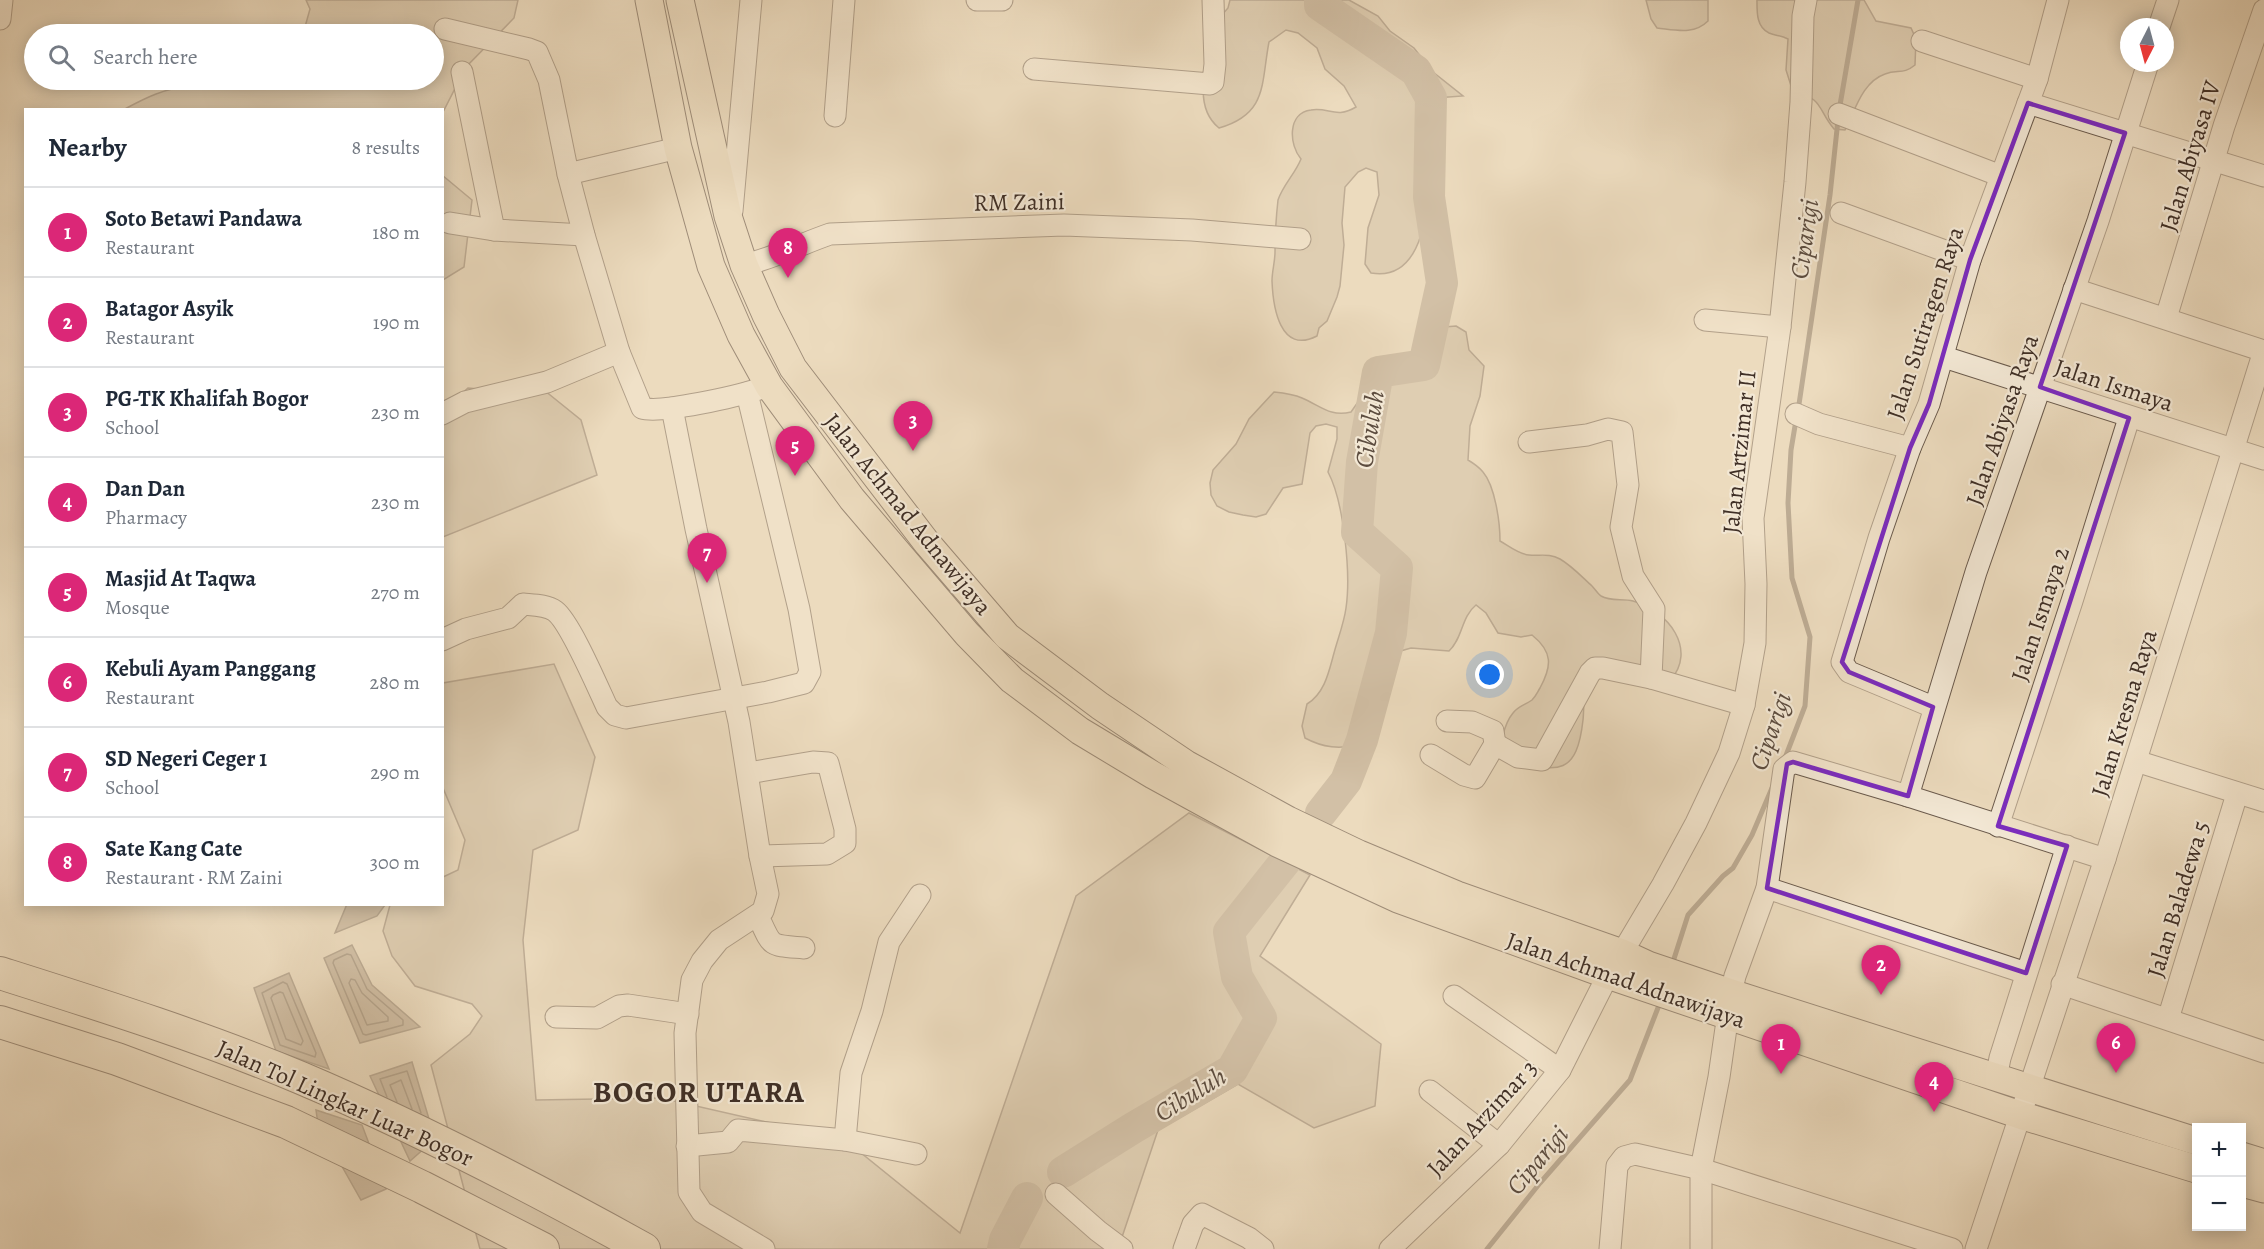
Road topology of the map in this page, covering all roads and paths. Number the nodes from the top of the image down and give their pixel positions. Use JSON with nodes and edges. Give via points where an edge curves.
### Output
{"nodes":[{"id":1,"x":2,"y":0,"type":"edge"},
{"id":2,"x":649,"y":0,"type":"edge"},
{"id":3,"x":680,"y":0,"type":"edge"},
{"id":4,"x":751,"y":0,"type":"edge"},
{"id":5,"x":844,"y":0,"type":"edge"},
{"id":6,"x":977,"y":0,"type":"edge"},
{"id":7,"x":1002,"y":0,"type":"edge"},
{"id":8,"x":1213,"y":0,"type":"edge"},
{"id":9,"x":1806,"y":0,"type":"edge"},
{"id":10,"x":2058,"y":0,"type":"edge"},
{"id":11,"x":2168,"y":0,"type":"edge"},
{"id":12,"x":2259,"y":0,"type":"edge"},
{"id":13,"x":2264,"y":2,"type":"edge"},
{"id":14,"x":2264,"y":10,"type":"edge"},
{"id":15,"x":2162,"y":18,"type":"edge"},
{"id":16,"x":0,"y":19,"type":"edge"},
{"id":17,"x":445,"y":29,"type":"dead end"},
{"id":18,"x":1922,"y":41,"type":"dead end"},
{"id":19,"x":1034,"y":69,"type":"dead end"},
{"id":20,"x":462,"y":72,"type":"dead end"},
{"id":21,"x":2145,"y":72,"type":"edge"},
{"id":22,"x":2037,"y":79,"type":"junction"},
{"id":23,"x":2028,"y":103,"type":"junction"},
{"id":24,"x":1839,"y":114,"type":"dead end"},
{"id":25,"x":835,"y":116,"type":"dead end"},
{"id":26,"x":2125,"y":133,"type":"junction"},
{"id":27,"x":678,"y":148,"type":"junction"},
{"id":28,"x":2214,"y":162,"type":"junction"},
{"id":29,"x":568,"y":174,"type":"junction"},
{"id":30,"x":2001,"y":176,"type":"junction"},
{"id":31,"x":2264,"y":177,"type":"edge"},
{"id":32,"x":1840,"y":213,"type":"dead end"},
{"id":33,"x":728,"y":216,"type":"junction"},
{"id":34,"x":450,"y":223,"type":"dead end"},
{"id":35,"x":494,"y":230,"type":"junction"},
{"id":36,"x":584,"y":235,"type":"junction"},
{"id":37,"x":1300,"y":239,"type":"dead end"},
{"id":38,"x":1970,"y":260,"type":"junction"},
{"id":39,"x":744,"y":265,"type":"junction"},
{"id":40,"x":2074,"y":289,"type":"junction"},
{"id":41,"x":2166,"y":318,"type":"junction"},
{"id":42,"x":1705,"y":320,"type":"dead end"},
{"id":43,"x":1780,"y":327,"type":"junction"},
{"id":44,"x":2264,"y":351,"type":"edge"},
{"id":45,"x":620,"y":352,"type":"junction"},
{"id":46,"x":1944,"y":357,"type":"junction"},
{"id":47,"x":2040,"y":387,"type":"junction"},
{"id":48,"x":758,"y":389,"type":"junction"},
{"id":49,"x":672,"y":408,"type":"junction"},
{"id":50,"x":444,"y":413,"type":"edge"},
{"id":51,"x":1796,"y":414,"type":"dead end"},
{"id":52,"x":2129,"y":418,"type":"junction"},
{"id":53,"x":1529,"y":442,"type":"dead end"},
{"id":54,"x":1910,"y":448,"type":"junction"},
{"id":55,"x":2232,"y":451,"type":"junction"},
{"id":56,"x":2264,"y":459,"type":"edge"},
{"id":57,"x":444,"y":639,"type":"edge"},
{"id":58,"x":1651,"y":678,"type":"junction"},
{"id":59,"x":734,"y":699,"type":"junction"},
{"id":60,"x":1744,"y":705,"type":"junction"},
{"id":61,"x":1933,"y":707,"type":"junction"},
{"id":62,"x":1447,"y":721,"type":"dead end"},
{"id":63,"x":1495,"y":744,"type":"junction"},
{"id":64,"x":1431,"y":755,"type":"dead end"},
{"id":65,"x":2136,"y":761,"type":"junction"},
{"id":66,"x":748,"y":773,"type":"junction"},
{"id":67,"x":2237,"y":794,"type":"junction"},
{"id":68,"x":1908,"y":796,"type":"junction"},
{"id":69,"x":2264,"y":801,"type":"edge"},
{"id":70,"x":1255,"y":817,"type":"junction"},
{"id":71,"x":1998,"y":826,"type":"junction"},
{"id":72,"x":2067,"y":846,"type":"junction"},
{"id":73,"x":760,"y":856,"type":"junction"},
{"id":74,"x":2105,"y":859,"type":"junction"},
{"id":75,"x":1767,"y":888,"type":"junction"},
{"id":76,"x":920,"y":895,"type":"dead end"},
{"id":77,"x":758,"y":916,"type":"junction"},
{"id":78,"x":804,"y":948,"type":"dead end"},
{"id":79,"x":1630,"y":969,"type":"junction"},
{"id":80,"x":0,"y":973,"type":"edge"},
{"id":81,"x":2026,"y":973,"type":"junction"},
{"id":82,"x":2062,"y":984,"type":"junction"},
{"id":83,"x":1454,"y":996,"type":"dead end"},
{"id":84,"x":1730,"y":1005,"type":"junction"},
{"id":85,"x":688,"y":1014,"type":"junction"},
{"id":86,"x":556,"y":1017,"type":"dead end"},
{"id":87,"x":2168,"y":1019,"type":"junction"},
{"id":88,"x":0,"y":1022,"type":"edge"},
{"id":89,"x":2262,"y":1047,"type":"edge"},
{"id":90,"x":1560,"y":1070,"type":"junction"},
{"id":91,"x":1996,"y":1078,"type":"junction"},
{"id":92,"x":2030,"y":1089,"type":"junction"},
{"id":93,"x":1430,"y":1091,"type":"dead end"},
{"id":94,"x":2020,"y":1115,"type":"junction"},
{"id":95,"x":845,"y":1140,"type":"junction"},
{"id":96,"x":2192,"y":1141,"type":"edge"},
{"id":97,"x":1499,"y":1144,"type":"junction"},
{"id":98,"x":687,"y":1146,"type":"junction"},
{"id":99,"x":916,"y":1154,"type":"dead end"},
{"id":100,"x":2246,"y":1158,"type":"edge"},
{"id":101,"x":2264,"y":1163,"type":"edge"},
{"id":102,"x":2192,"y":1168,"type":"edge"},
{"id":103,"x":1701,"y":1169,"type":"junction"},
{"id":104,"x":2246,"y":1184,"type":"edge"},
{"id":105,"x":2264,"y":1189,"type":"edge"},
{"id":106,"x":1056,"y":1194,"type":"dead end"},
{"id":107,"x":543,"y":1249,"type":"edge"},
{"id":108,"x":644,"y":1249,"type":"edge"},
{"id":109,"x":764,"y":1249,"type":"edge"},
{"id":110,"x":1122,"y":1249,"type":"edge"},
{"id":111,"x":1184,"y":1249,"type":"edge"},
{"id":112,"x":1263,"y":1249,"type":"edge"},
{"id":113,"x":1390,"y":1249,"type":"edge"},
{"id":114,"x":1610,"y":1249,"type":"edge"},
{"id":115,"x":1701,"y":1249,"type":"edge"},
{"id":116,"x":1952,"y":1249,"type":"edge"},
{"id":117,"x":1976,"y":1249,"type":"edge"}],
"edges":[{"from":1,"to":16,"type":"street"},
{"from":2,"to":27,"type":"main road","name":"Jalan Achmad Adnawijaya"},
{"from":3,"to":33,"type":"main road","name":"Jalan Achmad Adnawijaya"},
{"from":4,"to":33,"type":"street","via":[[733,210]]},
{"from":5,"to":25,"type":"street"},
{"from":6,"to":7,"type":"street"},
{"from":8,"to":19,"type":"street","via":[[1215,64],[1210,84]]},
{"from":9,"to":43,"type":"street","name":"Jalan Artzimar II","via":[[1801,114]]},
{"from":10,"to":22,"type":"street","name":"Jalan Sutiragen Raya"},
{"from":11,"to":15,"type":"street"},
{"from":12,"to":13,"type":"street"},
{"from":14,"to":28,"type":"street","name":"Jalan Abiyasa IV"},
{"from":17,"to":29,"type":"street","via":[[537,52],[549,80]]},
{"from":18,"to":22,"type":"street"},
{"from":20,"to":35,"type":"street"},
{"from":21,"to":26,"type":"street","name":"Jalan Abiyasa Raya"},
{"from":22,"to":23,"type":"street","name":"Jalan Sutiragen Raya"},
{"from":23,"to":26,"type":"street"},
{"from":23,"to":30,"type":"street","name":"Jalan Sutiragen Raya"},
{"from":24,"to":30,"type":"street"},
{"from":26,"to":28,"type":"street"},
{"from":26,"to":40,"type":"street","name":"Jalan Abiyasa Raya"},
{"from":27,"to":29,"type":"street"},
{"from":27,"to":48,"type":"main road","name":"Jalan Achmad Adnawijaya","via":[[711,266],[741,335]]},
{"from":28,"to":31,"type":"street"},
{"from":28,"to":41,"type":"street","name":"Jalan Abiyasa IV"},
{"from":29,"to":36,"type":"street"},
{"from":30,"to":38,"type":"street","name":"Jalan Sutiragen Raya"},
{"from":32,"to":38,"type":"street"},
{"from":33,"to":39,"type":"main road","name":"Jalan Achmad Adnawijaya"},
{"from":34,"to":35,"type":"street"},
{"from":35,"to":36,"type":"street"},
{"from":36,"to":45,"type":"street"},
{"from":37,"to":39,"type":"street","name":"RM Zaini","via":[[1064,225],[830,234]]},
{"from":38,"to":46,"type":"street","name":"Jalan Sutiragen Raya"},
{"from":39,"to":70,"type":"main road","name":"Jalan Achmad Adnawijaya","via":[[793,368],[927,543],[1007,636]]},
{"from":40,"to":41,"type":"street"},
{"from":40,"to":47,"type":"street","name":"Jalan Abiyasa Raya"},
{"from":41,"to":44,"type":"street"},
{"from":42,"to":43,"type":"street"},
{"from":43,"to":60,"type":"street","name":"Jalan Artzimar II","via":[[1753,518],[1755,643]]},
{"from":44,"to":55,"type":"street","name":"Jalan Kresna Raya"},
{"from":45,"to":49,"type":"street","via":[[642,408]]},
{"from":45,"to":50,"type":"street","via":[[547,382],[465,402]]},
{"from":46,"to":47,"type":"street","name":"Jalan Ismaya"},
{"from":46,"to":54,"type":"street","name":"Jalan Sutiragen Raya"},
{"from":47,"to":52,"type":"street","name":"Jalan Ismaya"},
{"from":47,"to":61,"type":"street","name":"Jalan Abiyasa Raya"},
{"from":48,"to":49,"type":"street"},
{"from":48,"to":59,"type":"street","via":[[810,672],[798,685]]},
{"from":48,"to":70,"type":"main road","name":"Jalan Achmad Adnawijaya","via":[[985,655],[1012,680],[1080,731],[1153,775]]},
{"from":49,"to":59,"type":"street"},
{"from":51,"to":54,"type":"street"},
{"from":52,"to":55,"type":"street","name":"Jalan Ismaya"},
{"from":52,"to":71,"type":"street","name":"Jalan Ismaya 2"},
{"from":53,"to":58,"type":"street","via":[[1608,429],[1624,434],[1628,485],[1620,526],[1633,576],[1654,609]]},
{"from":54,"to":61,"type":"street","name":"Jalan Sutiragen Raya","via":[[1842,662],[1849,672]]},
{"from":55,"to":56,"type":"street","name":"Jalan Ismaya"},
{"from":55,"to":65,"type":"street","name":"Jalan Kresna Raya"},
{"from":57,"to":59,"type":"street","via":[[508,618],[523,604],[550,608],[558,612],[615,715],[626,718]]},
{"from":58,"to":60,"type":"street"},
{"from":58,"to":63,"type":"street","via":[[1595,668],[1542,760],[1518,757]]},
{"from":59,"to":66,"type":"street"},
{"from":60,"to":79,"type":"street","name":"Jalan Artzimar II","via":[[1729,753],[1663,884]]},
{"from":61,"to":68,"type":"street","name":"Jalan Abiyasa Raya"},
{"from":62,"to":63,"type":"street","via":[[1472,722],[1493,731]]},
{"from":63,"to":64,"type":"street","via":[[1475,777],[1464,776]]},
{"from":65,"to":67,"type":"street"},
{"from":65,"to":74,"type":"street","name":"Jalan Kresna Raya"},
{"from":66,"to":73,"type":"street"},
{"from":66,"to":73,"type":"street","via":[[828,762],[845,829],[845,843],[827,854]]},
{"from":67,"to":69,"type":"street"},
{"from":67,"to":87,"type":"street","name":"Jalan Baladewa 5"},
{"from":68,"to":71,"type":"street"},
{"from":68,"to":75,"type":"street","via":[[1793,762],[1787,764]]},
{"from":70,"to":79,"type":"main road","name":"Jalan Achmad Adnawijaya","via":[[1354,866],[1457,895]]},
{"from":71,"to":72,"type":"street"},
{"from":72,"to":74,"type":"street"},
{"from":72,"to":81,"type":"street"},
{"from":73,"to":77,"type":"street","via":[[768,894]]},
{"from":74,"to":82,"type":"street","name":"Jalan Kresna Raya"},
{"from":75,"to":81,"type":"street"},
{"from":75,"to":84,"type":"street","via":[[1735,976]]},
{"from":76,"to":95,"type":"street","via":[[890,942],[851,1073]]},
{"from":77,"to":78,"type":"street","via":[[770,942]]},
{"from":77,"to":85,"type":"street","via":[[724,936],[702,961],[692,980]]},
{"from":79,"to":84,"type":"main road","name":"Jalan Achmad Adnawijaya"},
{"from":79,"to":90,"type":"street","name":"Jalan Arzimar 3"},
{"from":80,"to":108,"type":"highway","name":"Jalan Tol Lingkar Luar Bogor","via":[[130,1014],[300,1078],[446,1144]]},
{"from":81,"to":91,"type":"street"},
{"from":82,"to":87,"type":"street"},
{"from":82,"to":92,"type":"street","name":"Jalan Kresna Raya"},
{"from":83,"to":90,"type":"street"},
{"from":84,"to":91,"type":"main road","name":"Jalan Achmad Adnawijaya"},
{"from":84,"to":94,"type":"main road","name":"Jalan Achmad Adnawijaya"},
{"from":84,"to":103,"type":"street"},
{"from":85,"to":86,"type":"street","via":[[628,1005],[597,1018]]},
{"from":85,"to":98,"type":"street"},
{"from":87,"to":89,"type":"street"},
{"from":88,"to":107,"type":"highway","name":"Jalan Tol Lingkar Luar Bogor","via":[[117,1059],[286,1122]]},
{"from":90,"to":97,"type":"street","name":"Jalan Arzimar 3"},
{"from":91,"to":92,"type":"main road","name":"Jalan Achmad Adnawijaya"},
{"from":92,"to":94,"type":"street","name":"Jalan Kresna Raya"},
{"from":92,"to":96,"type":"main road","name":"Jalan Achmad Adnawijaya"},
{"from":93,"to":97,"type":"street"},
{"from":94,"to":102,"type":"main road","name":"Jalan Achmad Adnawijaya"},
{"from":94,"to":117,"type":"street","name":"Jalan Kresna Raya"},
{"from":95,"to":98,"type":"street","via":[[738,1130],[728,1142]]},
{"from":95,"to":99,"type":"street"},
{"from":97,"to":113,"type":"street","name":"Jalan Arzimar 3"},
{"from":98,"to":109,"type":"street","via":[[689,1192],[702,1212]]},
{"from":100,"to":101,"type":"main road"},
{"from":103,"to":114,"type":"street","via":[[1635,1154],[1624,1157],[1617,1166]]},
{"from":103,"to":115,"type":"street"},
{"from":103,"to":116,"type":"street"},
{"from":104,"to":105,"type":"main road"},
{"from":106,"to":110,"type":"street"},
{"from":111,"to":112,"type":"street","via":[[1193,1224],[1202,1214]]}]}
